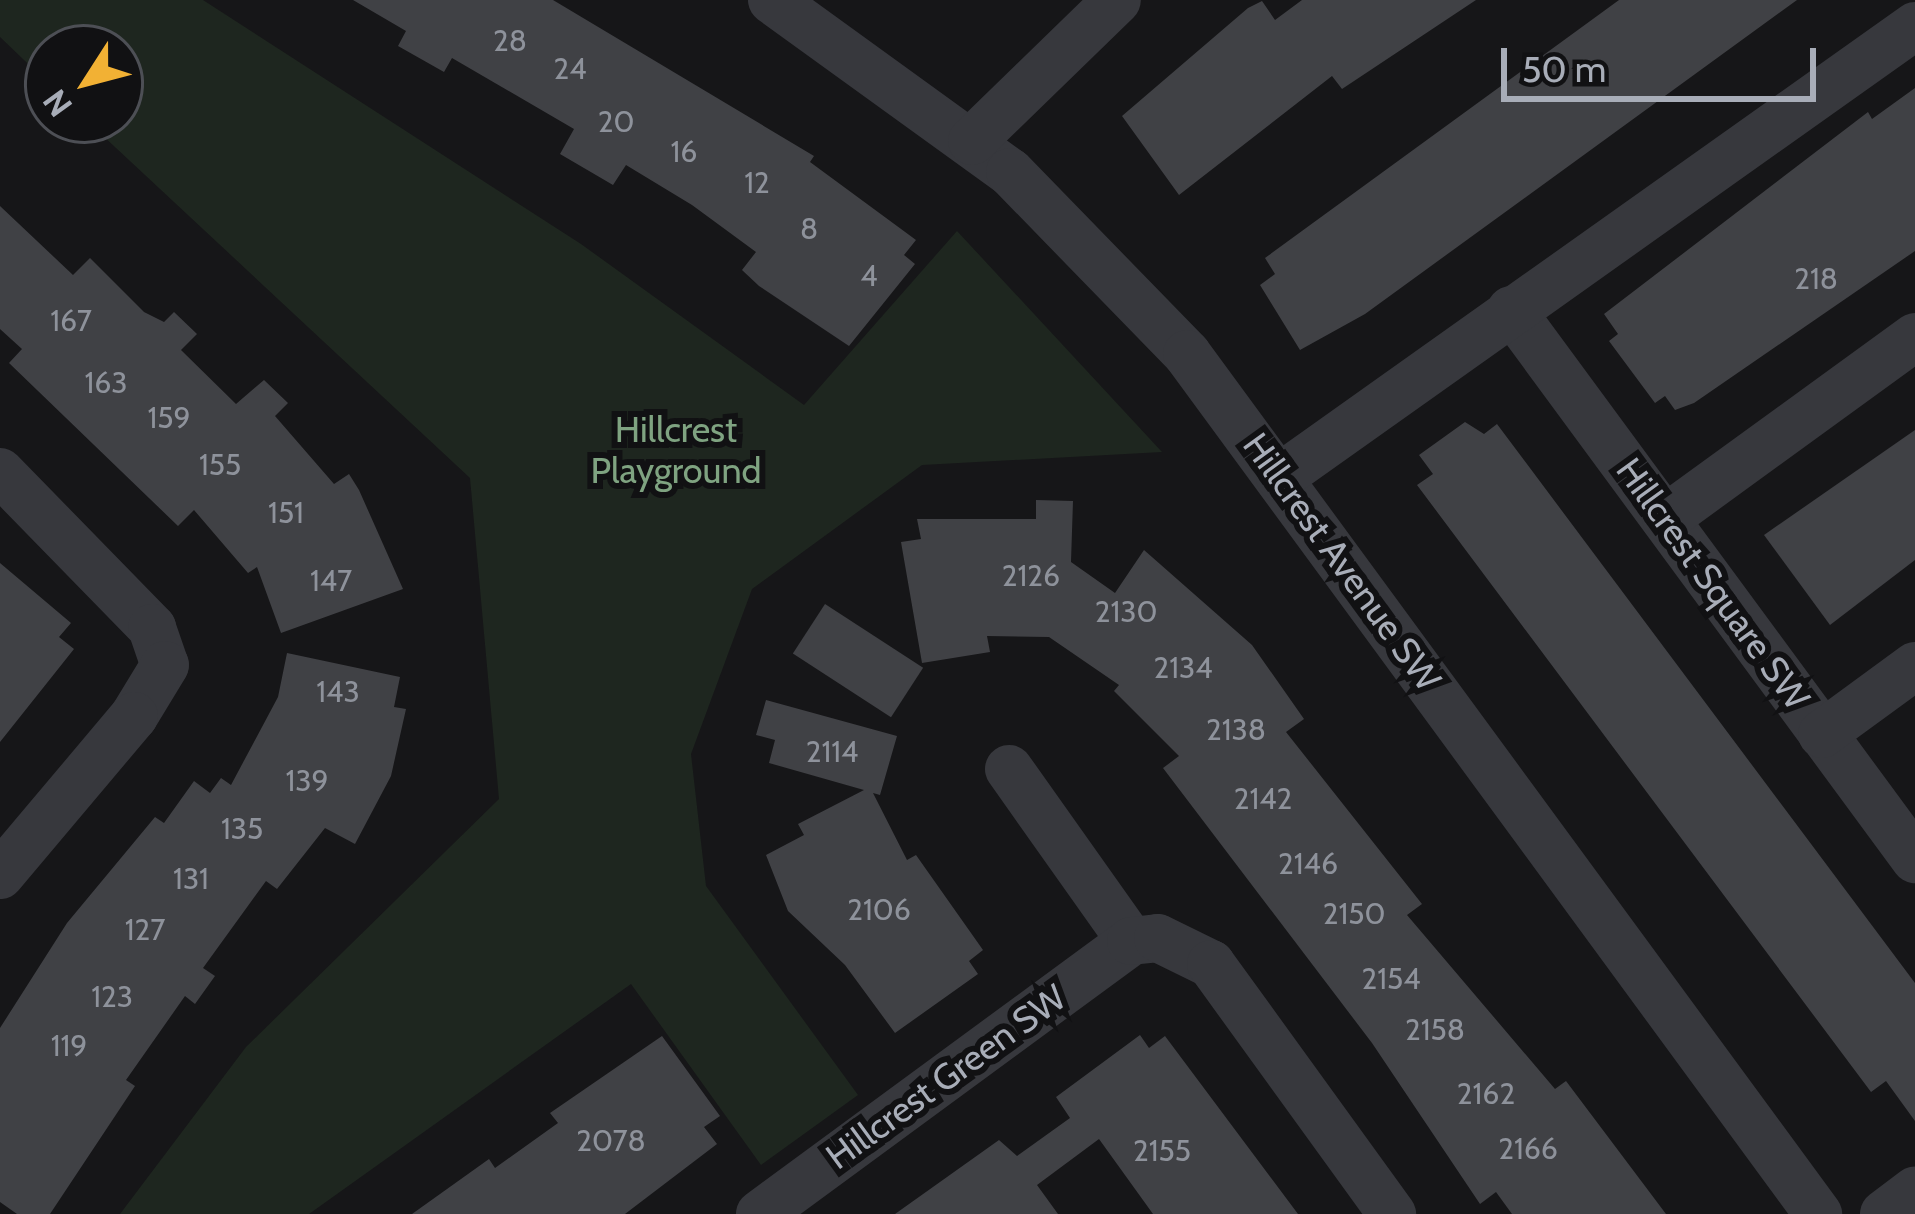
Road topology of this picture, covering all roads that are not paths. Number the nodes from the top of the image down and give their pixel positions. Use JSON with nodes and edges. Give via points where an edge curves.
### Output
{"nodes":[{"id":1,"x":772,"y":0,"type":"edge"},
{"id":2,"x":1117,"y":0,"type":"edge"},
{"id":3,"x":1915,"y":26,"type":"edge"},
{"id":4,"x":972,"y":141,"type":"junction"},
{"id":5,"x":1511,"y":310,"type":"junction"},
{"id":6,"x":1915,"y":337,"type":"edge"},
{"id":7,"x":0,"y":472,"type":"edge"},
{"id":8,"x":1280,"y":477,"type":"junction"},
{"id":9,"x":1666,"y":518,"type":"junction"},
{"id":10,"x":1915,"y":666,"type":"edge"},
{"id":11,"x":1822,"y":734,"type":"junction"},
{"id":12,"x":1009,"y":769,"type":"dead end"},
{"id":13,"x":1915,"y":859,"type":"edge"},
{"id":14,"x":0,"y":875,"type":"edge"},
{"id":15,"x":1131,"y":941,"type":"junction"},
{"id":16,"x":1915,"y":1191,"type":"edge"},
{"id":17,"x":760,"y":1214,"type":"edge"},
{"id":18,"x":1392,"y":1214,"type":"edge"},
{"id":19,"x":1817,"y":1214,"type":"edge"},
{"id":20,"x":1884,"y":1214,"type":"edge"}],
"edges":[{"from":1,"to":4,"type":"street","name":"Hillcrest Avenue SW"},
{"from":2,"to":4,"type":"street"},
{"from":3,"to":5,"type":"street"},
{"from":4,"to":8,"type":"street","name":"Hillcrest Avenue SW","via":[[1119,277]]},
{"from":5,"to":8,"type":"street"},
{"from":5,"to":9,"type":"street","name":"Hillcrest Square SW"},
{"from":6,"to":9,"type":"street"},
{"from":7,"to":14,"type":"street","via":[[152,628],[165,665],[134,716]]},
{"from":8,"to":19,"type":"street","name":"Hillcrest Avenue SW"},
{"from":9,"to":11,"type":"street","name":"Hillcrest Square SW"},
{"from":10,"to":11,"type":"street"},
{"from":11,"to":13,"type":"street","name":"Hillcrest Square SW"},
{"from":12,"to":15,"type":"street"},
{"from":15,"to":17,"type":"street","name":"Hillcrest Green SW"},
{"from":15,"to":18,"type":"street","via":[[1184,944],[1211,964]]},
{"from":16,"to":20,"type":"street"}]}
